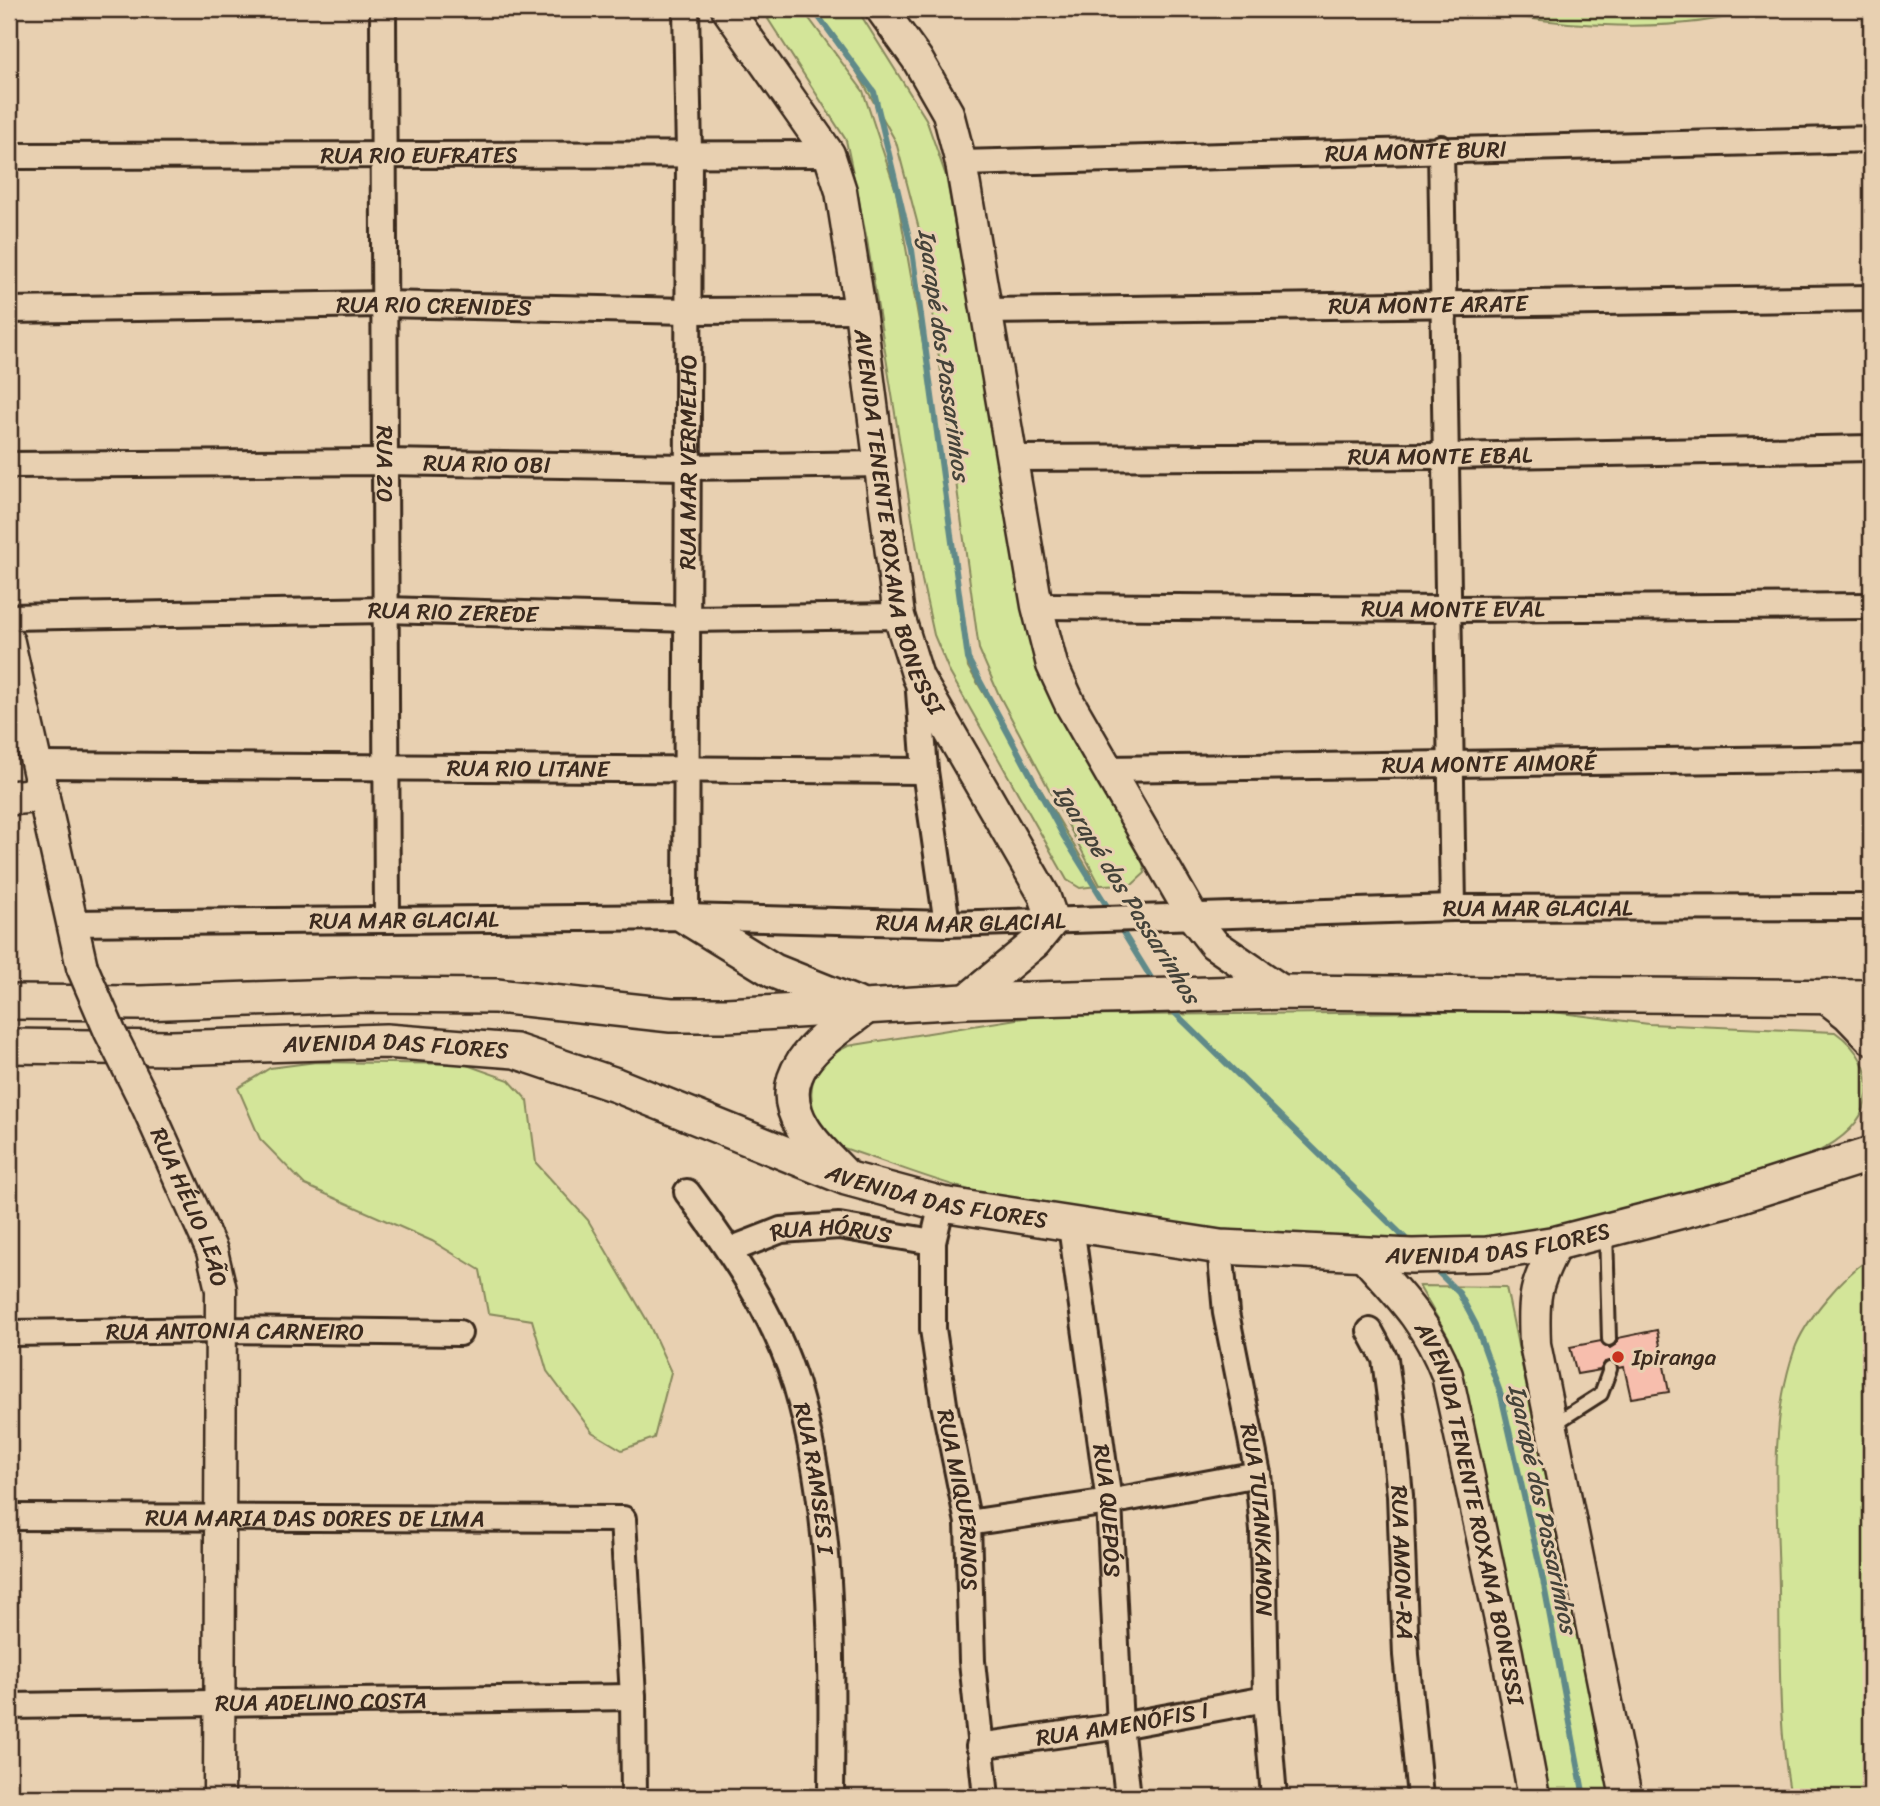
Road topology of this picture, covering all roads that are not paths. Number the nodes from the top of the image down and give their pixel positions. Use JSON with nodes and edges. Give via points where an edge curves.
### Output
{"nodes":[{"id":1,"x":383,"y":9,"type":"edge"},
{"id":2,"x":686,"y":9,"type":"edge"},
{"id":3,"x":727,"y":9,"type":"edge"},
{"id":4,"x":881,"y":9,"type":"edge"},
{"id":5,"x":1871,"y":139,"type":"edge"},
{"id":6,"x":1441,"y":148,"type":"junction"},
{"id":7,"x":690,"y":152,"type":"junction"},
{"id":8,"x":385,"y":153,"type":"junction"},
{"id":9,"x":829,"y":154,"type":"junction"},
{"id":10,"x":9,"y":156,"type":"edge"},
{"id":11,"x":961,"y":163,"type":"junction"},
{"id":12,"x":1871,"y":298,"type":"edge"},
{"id":13,"x":1445,"y":303,"type":"junction"},
{"id":14,"x":383,"y":304,"type":"junction"},
{"id":15,"x":9,"y":310,"type":"edge"},
{"id":16,"x":860,"y":310,"type":"junction"},
{"id":17,"x":689,"y":311,"type":"junction"},
{"id":18,"x":985,"y":311,"type":"junction"},
{"id":19,"x":1871,"y":448,"type":"edge"},
{"id":20,"x":1448,"y":456,"type":"junction"},
{"id":21,"x":1010,"y":458,"type":"junction"},
{"id":22,"x":385,"y":462,"type":"junction"},
{"id":23,"x":880,"y":464,"type":"junction"},
{"id":24,"x":9,"y":465,"type":"edge"},
{"id":25,"x":686,"y":467,"type":"junction"},
{"id":26,"x":1037,"y":606,"type":"junction"},
{"id":27,"x":1871,"y":606,"type":"edge"},
{"id":28,"x":1448,"y":609,"type":"junction"},
{"id":29,"x":387,"y":610,"type":"junction"},
{"id":30,"x":899,"y":616,"type":"junction"},
{"id":31,"x":9,"y":617,"type":"edge"},
{"id":32,"x":689,"y":619,"type":"junction"},
{"id":33,"x":9,"y":642,"type":"edge"},
{"id":34,"x":918,"y":677,"type":"junction"},
{"id":35,"x":1871,"y":758,"type":"edge"},
{"id":36,"x":1452,"y":765,"type":"junction"},
{"id":37,"x":387,"y":767,"type":"junction"},
{"id":38,"x":1107,"y":769,"type":"junction"},
{"id":39,"x":687,"y":770,"type":"junction"},
{"id":40,"x":926,"y":771,"type":"junction"},
{"id":41,"x":39,"y":780,"type":"junction"},
{"id":42,"x":9,"y":798,"type":"edge"},
{"id":43,"x":1871,"y":907,"type":"edge"},
{"id":44,"x":1453,"y":908,"type":"junction"},
{"id":45,"x":686,"y":917,"type":"junction"},
{"id":46,"x":1193,"y":917,"type":"junction"},
{"id":47,"x":387,"y":920,"type":"junction"},
{"id":48,"x":1053,"y":922,"type":"junction"},
{"id":49,"x":70,"y":923,"type":"junction"},
{"id":50,"x":947,"y":924,"type":"junction"},
{"id":51,"x":1284,"y":992,"type":"junction"},
{"id":52,"x":1826,"y":996,"type":"junction"},
{"id":53,"x":1871,"y":997,"type":"edge"},
{"id":54,"x":965,"y":1001,"type":"junction"},
{"id":55,"x":9,"y":1002,"type":"edge"},
{"id":56,"x":865,"y":1008,"type":"junction"},
{"id":57,"x":1871,"y":1037,"type":"edge"},
{"id":58,"x":9,"y":1046,"type":"edge"},
{"id":59,"x":1867,"y":1148,"type":"edge"},
{"id":60,"x":846,"y":1178,"type":"junction"},
{"id":61,"x":687,"y":1192,"type":"dead end"},
{"id":62,"x":942,"y":1204,"type":"junction"},
{"id":63,"x":1071,"y":1226,"type":"junction"},
{"id":64,"x":1606,"y":1230,"type":"junction"},
{"id":65,"x":933,"y":1242,"type":"junction"},
{"id":66,"x":1558,"y":1242,"type":"junction"},
{"id":67,"x":1220,"y":1247,"type":"junction"},
{"id":68,"x":730,"y":1250,"type":"junction"},
{"id":69,"x":1361,"y":1254,"type":"junction"},
{"id":70,"x":221,"y":1330,"type":"junction"},
{"id":71,"x":1370,"y":1331,"type":"dead end"},
{"id":72,"x":9,"y":1333,"type":"edge"},
{"id":73,"x":459,"y":1333,"type":"dead end"},
{"id":74,"x":1609,"y":1339,"type":"dead end"},
{"id":75,"x":1610,"y":1369,"type":"dead end"},
{"id":76,"x":1551,"y":1426,"type":"junction"},
{"id":77,"x":1258,"y":1474,"type":"junction"},
{"id":78,"x":1109,"y":1502,"type":"junction"},
{"id":79,"x":219,"y":1516,"type":"junction"},
{"id":80,"x":9,"y":1517,"type":"edge"},
{"id":81,"x":968,"y":1523,"type":"junction"},
{"id":82,"x":633,"y":1697,"type":"junction"},
{"id":83,"x":1266,"y":1699,"type":"junction"},
{"id":84,"x":219,"y":1704,"type":"junction"},
{"id":85,"x":9,"y":1706,"type":"edge"},
{"id":86,"x":1120,"y":1726,"type":"junction"},
{"id":87,"x":979,"y":1746,"type":"junction"},
{"id":88,"x":219,"y":1797,"type":"edge"},
{"id":89,"x":634,"y":1797,"type":"edge"},
{"id":90,"x":831,"y":1797,"type":"edge"},
{"id":91,"x":985,"y":1797,"type":"edge"},
{"id":92,"x":1128,"y":1797,"type":"edge"},
{"id":93,"x":1274,"y":1797,"type":"edge"},
{"id":94,"x":1420,"y":1797,"type":"edge"},
{"id":95,"x":1534,"y":1797,"type":"edge"},
{"id":96,"x":1626,"y":1797,"type":"edge"}],
"edges":[{"from":1,"to":8,"type":"street","name":"RUA 20"},
{"from":2,"to":7,"type":"street","name":"RUA MAR VERMELHO"},
{"from":3,"to":9,"type":"street","name":"AVENIDA TENENTE ROXANA BONESSI"},
{"from":4,"to":11,"type":"street","via":[[918,59],[948,113]]},
{"from":5,"to":6,"type":"street","name":"RUA MONTE BURI"},
{"from":6,"to":11,"type":"street","name":"RUA MONTE BURI"},
{"from":6,"to":13,"type":"street"},
{"from":7,"to":8,"type":"street","name":"RUA RIO EUFRATES"},
{"from":7,"to":9,"type":"street","name":"RUA RIO EUFRATES"},
{"from":7,"to":17,"type":"street","name":"RUA MAR VERMELHO"},
{"from":8,"to":10,"type":"street","name":"RUA RIO EUFRATES"},
{"from":8,"to":14,"type":"street","name":"RUA 20"},
{"from":9,"to":16,"type":"street","name":"AVENIDA TENENTE ROXANA BONESSI","via":[[848,225]]},
{"from":11,"to":18,"type":"street"},
{"from":12,"to":13,"type":"street","name":"RUA MONTE ARATE"},
{"from":13,"to":18,"type":"street","name":"RUA MONTE ARATE"},
{"from":13,"to":20,"type":"street"},
{"from":14,"to":15,"type":"street","name":"RUA RIO CRENIDES"},
{"from":14,"to":17,"type":"street","name":"RUA RIO CRENIDES"},
{"from":14,"to":22,"type":"street","name":"RUA 20"},
{"from":16,"to":17,"type":"street","name":"RUA RIO CRENIDES"},
{"from":16,"to":23,"type":"street","name":"AVENIDA TENENTE ROXANA BONESSI"},
{"from":17,"to":25,"type":"street","name":"RUA MAR VERMELHO"},
{"from":18,"to":21,"type":"street"},
{"from":19,"to":20,"type":"street","name":"RUA MONTE EBAL"},
{"from":20,"to":21,"type":"street","name":"RUA MONTE EBAL"},
{"from":20,"to":28,"type":"street"},
{"from":21,"to":26,"type":"street"},
{"from":22,"to":24,"type":"street","name":"RUA RIO OBI"},
{"from":22,"to":25,"type":"street","name":"RUA RIO OBI"},
{"from":22,"to":29,"type":"street","name":"RUA 20"},
{"from":23,"to":25,"type":"street","name":"RUA RIO OBI"},
{"from":23,"to":30,"type":"street","name":"AVENIDA TENENTE ROXANA BONESSI"},
{"from":25,"to":32,"type":"street","name":"RUA MAR VERMELHO"},
{"from":26,"to":28,"type":"street","name":"RUA MONTE EVAL"},
{"from":26,"to":38,"type":"street","via":[[1052,665]]},
{"from":27,"to":28,"type":"street","name":"RUA MONTE EVAL"},
{"from":28,"to":36,"type":"street"},
{"from":29,"to":31,"type":"street","name":"RUA RIO ZEREDE"},
{"from":29,"to":32,"type":"street","name":"RUA RIO ZEREDE"},
{"from":29,"to":37,"type":"street","name":"RUA 20"},
{"from":30,"to":32,"type":"street","name":"RUA RIO ZEREDE"},
{"from":30,"to":34,"type":"street","name":"AVENIDA TENENTE ROXANA BONESSI"},
{"from":32,"to":39,"type":"street","name":"RUA MAR VERMELHO"},
{"from":33,"to":41,"type":"street","name":"RUA HÉLIO LEÃO"},
{"from":34,"to":40,"type":"street"},
{"from":34,"to":48,"type":"street","name":"AVENIDA TENENTE ROXANA BONESSI","via":[[1044,895]]},
{"from":35,"to":36,"type":"street","name":"RUA MONTE AIMORÉ"},
{"from":36,"to":38,"type":"street","name":"RUA MONTE AIMORÉ"},
{"from":36,"to":44,"type":"street"},
{"from":37,"to":39,"type":"street","name":"RUA RIO LITANE"},
{"from":37,"to":41,"type":"street","name":"RUA RIO LITANE"},
{"from":37,"to":47,"type":"street","name":"RUA 20"},
{"from":38,"to":46,"type":"street"},
{"from":39,"to":40,"type":"street","name":"RUA RIO LITANE"},
{"from":39,"to":45,"type":"street","name":"RUA MAR VERMELHO"},
{"from":40,"to":50,"type":"street"},
{"from":41,"to":42,"type":"main road"},
{"from":41,"to":49,"type":"street","name":"RUA HÉLIO LEÃO"},
{"from":43,"to":44,"type":"street","name":"RUA MAR GLACIAL"},
{"from":44,"to":46,"type":"street","name":"RUA MAR GLACIAL"},
{"from":45,"to":47,"type":"street","name":"RUA MAR GLACIAL"},
{"from":45,"to":50,"type":"street","name":"RUA MAR GLACIAL"},
{"from":45,"to":56,"type":"main road","via":[[774,971]]},
{"from":46,"to":48,"type":"street","name":"RUA MAR GLACIAL"},
{"from":46,"to":51,"type":"street","via":[[1214,944]]},
{"from":47,"to":49,"type":"street","name":"RUA MAR GLACIAL"},
{"from":48,"to":50,"type":"street","name":"RUA MAR GLACIAL"},
{"from":48,"to":54,"type":"street","via":[[1035,943]]},
{"from":49,"to":70,"type":"street","name":"RUA HÉLIO LEÃO","bridge":true,"via":[[82,967],[110,1032],[212,1251],[221,1290]]},
{"from":51,"to":52,"type":"main road","name":"AVENIDA DAS FLORES"},
{"from":51,"to":54,"type":"main road","name":"AVENIDA DAS FLORES"},
{"from":52,"to":53,"type":"main road","name":"AVENIDA DAS FLORES"},
{"from":52,"to":57,"type":"main road"},
{"from":54,"to":56,"type":"main road","name":"AVENIDA DAS FLORES"},
{"from":55,"to":56,"type":"main road","name":"AVENIDA DAS FLORES","via":[[496,996],[671,1015]]},
{"from":56,"to":60,"type":"main road","via":[[802,1061],[792,1086],[803,1129]]},
{"from":58,"to":60,"type":"main road","name":"AVENIDA DAS FLORES","via":[[172,1048],[386,1041],[515,1051],[616,1085]]},
{"from":59,"to":64,"type":"main road","name":"AVENIDA DAS FLORES","via":[[1729,1199]]},
{"from":60,"to":62,"type":"main road","name":"AVENIDA DAS FLORES"},
{"from":61,"to":68,"type":"street","name":"RUA RAMSÉS I"},
{"from":62,"to":63,"type":"main road","name":"AVENIDA DAS FLORES"},
{"from":62,"to":65,"type":"street","name":"RUA MIQUERINOS"},
{"from":63,"to":67,"type":"main road","name":"AVENIDA DAS FLORES"},
{"from":63,"to":78,"type":"street","name":"RUA QUEPÓS"},
{"from":64,"to":66,"type":"main road","name":"AVENIDA DAS FLORES"},
{"from":64,"to":74,"type":"lane"},
{"from":65,"to":68,"type":"street","name":"RUA HÓRUS","via":[[839,1226],[781,1230]]},
{"from":65,"to":81,"type":"street","name":"RUA MIQUERINOS","via":[[938,1370]]},
{"from":66,"to":69,"type":"main road","name":"AVENIDA DAS FLORES","via":[[1487,1254]]},
{"from":66,"to":76,"type":"street","via":[[1533,1297],[1535,1344]]},
{"from":67,"to":69,"type":"main road","name":"AVENIDA DAS FLORES"},
{"from":67,"to":77,"type":"street","name":"RUA TUTANKAMON","via":[[1226,1313]]},
{"from":68,"to":90,"type":"street","name":"RUA RAMSÉS I","via":[[796,1385],[820,1507],[832,1639]]},
{"from":69,"to":95,"type":"street","name":"AVENIDA TENENTE ROXANA BONESSI","via":[[1416,1314],[1434,1340],[1447,1375]]},
{"from":70,"to":72,"type":"street","name":"RUA ANTONIA CARNEIRO"},
{"from":70,"to":73,"type":"street","name":"RUA ANTONIA CARNEIRO"},
{"from":70,"to":79,"type":"street","name":"RUA HÉLIO LEÃO"},
{"from":71,"to":94,"type":"street","name":"RUA AMON-RÁ","via":[[1385,1359],[1393,1426],[1406,1655]]},
{"from":75,"to":76,"type":"lane","via":[[1601,1394]]},
{"from":76,"to":96,"type":"street"},
{"from":77,"to":78,"type":"street"},
{"from":77,"to":83,"type":"street","name":"RUA TUTANKAMON"},
{"from":78,"to":81,"type":"street"},
{"from":78,"to":86,"type":"street","name":"RUA QUEPÓS"},
{"from":79,"to":80,"type":"street","name":"RUA MARIA DAS DORES DE LIMA"},
{"from":79,"to":82,"type":"street","name":"RUA MARIA DAS DORES DE LIMA","via":[[623,1519]]},
{"from":79,"to":84,"type":"street","name":"RUA HÉLIO LEÃO"},
{"from":81,"to":87,"type":"street","name":"RUA MIQUERINOS"},
{"from":82,"to":84,"type":"street","name":"RUA ADELINO COSTA"},
{"from":82,"to":89,"type":"street"},
{"from":83,"to":86,"type":"street","name":"RUA AMENÓFIS I"},
{"from":83,"to":93,"type":"street","name":"RUA TUTANKAMON"},
{"from":84,"to":85,"type":"street","name":"RUA ADELINO COSTA"},
{"from":84,"to":88,"type":"street","name":"RUA HÉLIO LEÃO"},
{"from":86,"to":87,"type":"street","name":"RUA AMENÓFIS I"},
{"from":86,"to":92,"type":"street","name":"RUA QUEPÓS"},
{"from":87,"to":91,"type":"street","name":"RUA MIQUERINOS"}]}
